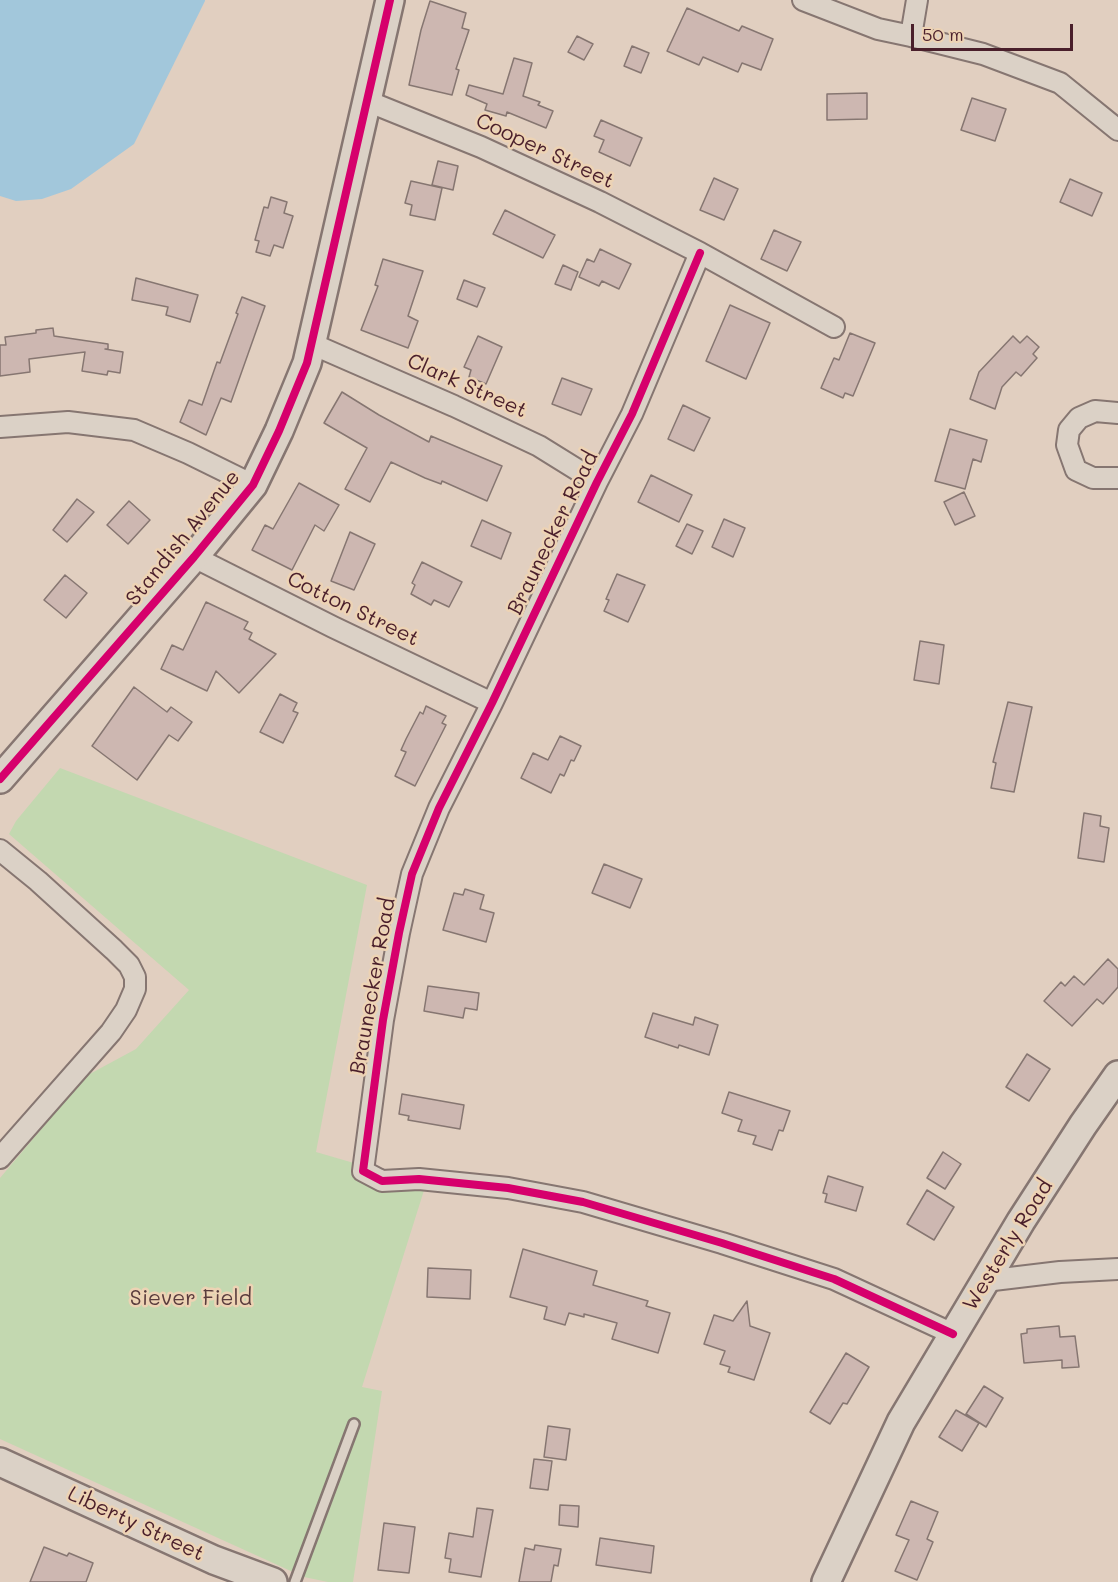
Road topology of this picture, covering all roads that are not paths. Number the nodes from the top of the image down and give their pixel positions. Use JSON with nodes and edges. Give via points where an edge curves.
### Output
{"nodes":[{"id":1,"x":390,"y":0,"type":"edge"},
{"id":2,"x":803,"y":0,"type":"edge"},
{"id":3,"x":917,"y":0,"type":"edge"},
{"id":4,"x":911,"y":36,"type":"junction"},
{"id":5,"x":367,"y":100,"type":"junction"},
{"id":6,"x":1118,"y":130,"type":"edge"},
{"id":7,"x":700,"y":253,"type":"junction"},
{"id":8,"x":834,"y":327,"type":"dead end"},
{"id":9,"x":312,"y":344,"type":"junction"},
{"id":10,"x":1118,"y":413,"type":"edge"},
{"id":11,"x":0,"y":427,"type":"edge"},
{"id":12,"x":1118,"y":478,"type":"edge"},
{"id":13,"x":597,"y":482,"type":"junction"},
{"id":14,"x":252,"y":485,"type":"junction"},
{"id":15,"x":194,"y":557,"type":"junction"},
{"id":16,"x":492,"y":703,"type":"junction"},
{"id":17,"x":0,"y":779,"type":"edge"},
{"id":18,"x":0,"y":850,"type":"edge"},
{"id":19,"x":1118,"y":1075,"type":"edge"},
{"id":20,"x":0,"y":1158,"type":"edge"},
{"id":21,"x":1118,"y":1269,"type":"edge"},
{"id":22,"x":985,"y":1281,"type":"junction"},
{"id":23,"x":953,"y":1334,"type":"junction"},
{"id":24,"x":354,"y":1424,"type":"dead end"},
{"id":25,"x":0,"y":1462,"type":"edge"},
{"id":26,"x":273,"y":1582,"type":"edge"},
{"id":27,"x":295,"y":1582,"type":"edge"},
{"id":28,"x":826,"y":1582,"type":"edge"}],
"edges":[{"from":1,"to":5,"type":"street","name":"Standish Avenue"},
{"from":2,"to":4,"type":"street","via":[[878,29]]},
{"from":3,"to":4,"type":"street"},
{"from":4,"to":6,"type":"street","via":[[983,54],[1060,83]]},
{"from":5,"to":7,"type":"street","name":"Cooper Street","via":[[481,147]]},
{"from":5,"to":9,"type":"street","name":"Standish Avenue"},
{"from":7,"to":8,"type":"street","name":"Cooper Street"},
{"from":7,"to":13,"type":"street","name":"Braunecker Road","via":[[632,414]]},
{"from":9,"to":13,"type":"street","name":"Clark Street","via":[[539,446]]},
{"from":9,"to":14,"type":"street","name":"Standish Avenue","via":[[279,431]]},
{"from":10,"to":12,"type":"street","via":[[1095,411],[1079,418],[1069,430],[1067,445],[1076,470],[1093,478]]},
{"from":11,"to":14,"type":"street","via":[[68,422],[134,430]]},
{"from":13,"to":16,"type":"street","name":"Braunecker Road"},
{"from":14,"to":15,"type":"street","name":"Standish Avenue"},
{"from":15,"to":16,"type":"street","name":"Cotton Street"},
{"from":15,"to":17,"type":"street","name":"Standish Avenue"},
{"from":16,"to":23,"type":"street","name":"Braunecker Road","via":[[439,808],[412,874],[383,1020],[363,1171],[382,1181],[419,1179],[508,1188],[583,1202],[834,1279]]},
{"from":18,"to":20,"type":"street","via":[[129,965],[135,977],[135,989],[126,1010],[111,1032]]},
{"from":19,"to":22,"type":"street","name":"Westerly Road"},
{"from":21,"to":22,"type":"street"},
{"from":22,"to":23,"type":"street","name":"Westerly Road"},
{"from":23,"to":28,"type":"street","name":"Westerly Road","via":[[901,1422]]},
{"from":24,"to":27,"type":"lane"},
{"from":25,"to":26,"type":"street","name":"Liberty Street","via":[[214,1560]]}]}
